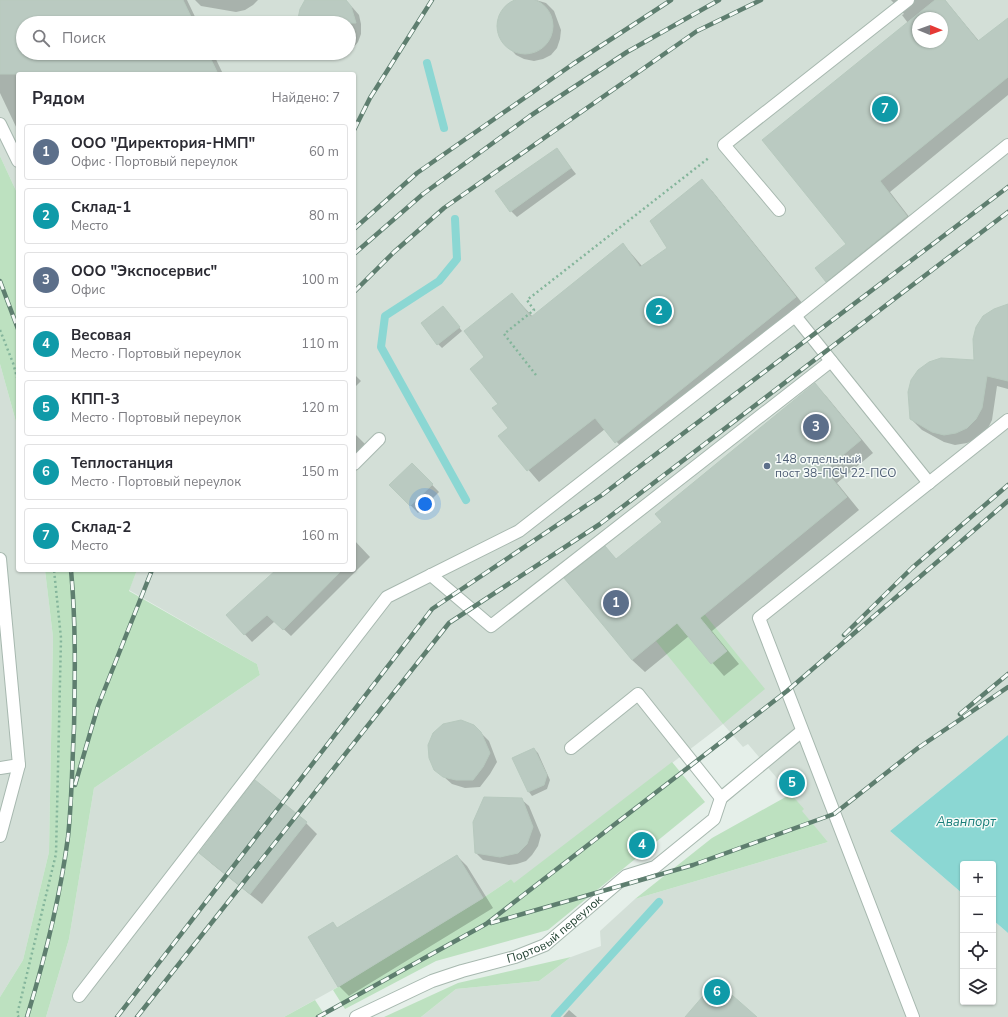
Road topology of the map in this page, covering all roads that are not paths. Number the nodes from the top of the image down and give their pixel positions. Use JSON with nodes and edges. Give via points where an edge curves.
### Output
{"nodes":[{"id":1,"x":908,"y":0,"type":"edge"},
{"id":2,"x":0,"y":124,"type":"edge"},
{"id":3,"x":1008,"y":145,"type":"edge"},
{"id":4,"x":16,"y":157,"type":"edge"},
{"id":5,"x":779,"y":210,"type":"dead end"},
{"id":6,"x":795,"y":316,"type":"junction"},
{"id":7,"x":831,"y":361,"type":"junction"},
{"id":8,"x":1008,"y":420,"type":"edge"},
{"id":9,"x":379,"y":439,"type":"dead end"},
{"id":10,"x":356,"y":462,"type":"edge"},
{"id":11,"x":929,"y":483,"type":"junction"},
{"id":12,"x":0,"y":559,"type":"edge"},
{"id":13,"x":431,"y":575,"type":"junction"},
{"id":14,"x":802,"y":731,"type":"junction"},
{"id":15,"x":571,"y":748,"type":"dead end"},
{"id":16,"x":19,"y":765,"type":"junction"},
{"id":17,"x":0,"y":768,"type":"edge"},
{"id":18,"x":721,"y":798,"type":"junction"},
{"id":19,"x":0,"y":836,"type":"edge"},
{"id":20,"x":79,"y":996,"type":"dead end"},
{"id":21,"x":356,"y":1017,"type":"edge"},
{"id":22,"x":912,"y":1017,"type":"edge"}],
"edges":[{"from":1,"to":5,"type":"street","via":[[724,145]]},
{"from":2,"to":4,"type":"street"},
{"from":3,"to":6,"type":"street"},
{"from":6,"to":7,"type":"street"},
{"from":6,"to":13,"type":"street","via":[[519,531]]},
{"from":7,"to":11,"type":"street"},
{"from":7,"to":13,"type":"street","via":[[491,626]]},
{"from":8,"to":11,"type":"street"},
{"from":9,"to":10,"type":"street"},
{"from":11,"to":14,"type":"street","via":[[759,618]]},
{"from":12,"to":16,"type":"street"},
{"from":13,"to":20,"type":"street","via":[[387,597]]},
{"from":14,"to":18,"type":"street"},
{"from":14,"to":22,"type":"street"},
{"from":15,"to":18,"type":"street","via":[[638,694]]},
{"from":16,"to":17,"type":"street"},
{"from":16,"to":19,"type":"street"},
{"from":18,"to":21,"type":"street","name":"Портовый переулок","via":[[714,819],[655,867],[626,876],[544,944],[515,957],[432,981]]}]}
